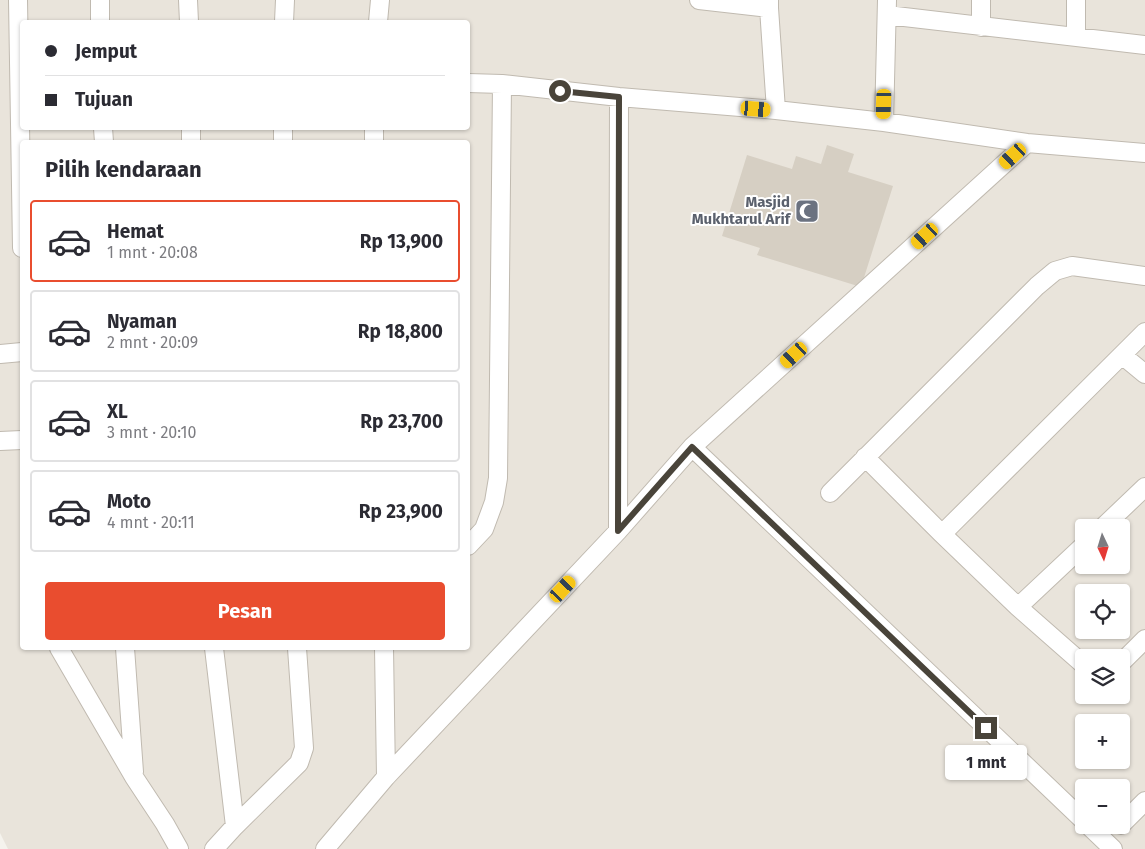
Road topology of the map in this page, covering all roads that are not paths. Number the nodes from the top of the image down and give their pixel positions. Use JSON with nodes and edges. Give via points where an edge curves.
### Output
{"nodes":[{"id":1,"x":18,"y":0,"type":"edge"},
{"id":2,"x":100,"y":0,"type":"edge"},
{"id":3,"x":188,"y":0,"type":"edge"},
{"id":4,"x":285,"y":0,"type":"edge"},
{"id":5,"x":380,"y":0,"type":"edge"},
{"id":6,"x":699,"y":0,"type":"edge"},
{"id":7,"x":981,"y":0,"type":"edge"},
{"id":8,"x":1076,"y":0,"type":"edge"},
{"id":9,"x":769,"y":4,"type":"edge"},
{"id":10,"x":887,"y":8,"type":"edge"},
{"id":11,"x":100,"y":20,"type":"edge"},
{"id":12,"x":189,"y":20,"type":"edge"},
{"id":13,"x":284,"y":20,"type":"edge"},
{"id":14,"x":378,"y":20,"type":"edge"},
{"id":15,"x":981,"y":26,"type":"junction"},
{"id":16,"x":1076,"y":36,"type":"junction"},
{"id":17,"x":1145,"y":45,"type":"edge"},
{"id":18,"x":20,"y":66,"type":"edge"},
{"id":19,"x":470,"y":83,"type":"edge"},
{"id":20,"x":502,"y":84,"type":"junction"},
{"id":21,"x":619,"y":97,"type":"junction"},
{"id":22,"x":776,"y":110,"type":"junction"},
{"id":23,"x":884,"y":122,"type":"junction"},
{"id":24,"x":1027,"y":143,"type":"junction"},
{"id":25,"x":1145,"y":153,"type":"edge"},
{"id":26,"x":1145,"y":276,"type":"edge"},
{"id":27,"x":1145,"y":332,"type":"edge"},
{"id":28,"x":20,"y":352,"type":"edge"},
{"id":29,"x":0,"y":354,"type":"edge"},
{"id":30,"x":1122,"y":355,"type":"junction"},
{"id":31,"x":1145,"y":374,"type":"edge"},
{"id":32,"x":20,"y":440,"type":"edge"},
{"id":33,"x":0,"y":441,"type":"edge"},
{"id":34,"x":692,"y":447,"type":"junction"},
{"id":35,"x":865,"y":457,"type":"junction"},
{"id":36,"x":1145,"y":487,"type":"edge"},
{"id":37,"x":830,"y":493,"type":"dead end"},
{"id":38,"x":1111,"y":519,"type":"edge"},
{"id":39,"x":618,"y":531,"type":"junction"},
{"id":40,"x":942,"y":534,"type":"junction"},
{"id":41,"x":470,"y":544,"type":"edge"},
{"id":42,"x":1075,"y":553,"type":"edge"},
{"id":43,"x":1018,"y":607,"type":"junction"},
{"id":44,"x":1145,"y":639,"type":"edge"},
{"id":45,"x":60,"y":650,"type":"edge"},
{"id":46,"x":125,"y":650,"type":"edge"},
{"id":47,"x":214,"y":650,"type":"edge"},
{"id":48,"x":297,"y":650,"type":"edge"},
{"id":49,"x":384,"y":650,"type":"edge"},
{"id":50,"x":1130,"y":654,"type":"edge"},
{"id":51,"x":1075,"y":657,"type":"edge"},
{"id":52,"x":134,"y":777,"type":"junction"},
{"id":53,"x":386,"y":777,"type":"junction"},
{"id":54,"x":1145,"y":801,"type":"edge"},
{"id":55,"x":1075,"y":812,"type":"edge"},
{"id":56,"x":1130,"y":816,"type":"edge"},
{"id":57,"x":235,"y":826,"type":"junction"},
{"id":58,"x":1095,"y":834,"type":"edge"},
{"id":59,"x":1114,"y":834,"type":"edge"},
{"id":60,"x":1105,"y":846,"type":"edge"},
{"id":61,"x":179,"y":849,"type":"edge"},
{"id":62,"x":214,"y":849,"type":"edge"},
{"id":63,"x":325,"y":849,"type":"edge"}],
"edges":[{"from":1,"to":18,"type":"street"},
{"from":2,"to":11,"type":"street"},
{"from":3,"to":12,"type":"street"},
{"from":4,"to":13,"type":"street"},
{"from":5,"to":14,"type":"street"},
{"from":6,"to":9,"type":"street"},
{"from":7,"to":15,"type":"street"},
{"from":8,"to":16,"type":"street"},
{"from":9,"to":22,"type":"street"},
{"from":10,"to":15,"type":"street"},
{"from":10,"to":23,"type":"street"},
{"from":15,"to":16,"type":"street"},
{"from":16,"to":17,"type":"street"},
{"from":19,"to":20,"type":"street"},
{"from":20,"to":21,"type":"street"},
{"from":20,"to":41,"type":"street","via":[[498,478],[484,529]]},
{"from":21,"to":22,"type":"street"},
{"from":21,"to":39,"type":"street"},
{"from":22,"to":23,"type":"street"},
{"from":23,"to":24,"type":"street"},
{"from":24,"to":25,"type":"street"},
{"from":24,"to":34,"type":"street"},
{"from":26,"to":35,"type":"street","via":[[1072,266],[1055,271]]},
{"from":27,"to":30,"type":"street"},
{"from":28,"to":29,"type":"street"},
{"from":30,"to":31,"type":"street"},
{"from":30,"to":40,"type":"street"},
{"from":32,"to":33,"type":"street"},
{"from":34,"to":39,"type":"street"},
{"from":34,"to":55,"type":"street"},
{"from":35,"to":37,"type":"street"},
{"from":35,"to":40,"type":"street"},
{"from":36,"to":38,"type":"street"},
{"from":39,"to":53,"type":"street"},
{"from":40,"to":43,"type":"street"},
{"from":42,"to":43,"type":"street"},
{"from":43,"to":51,"type":"street"},
{"from":44,"to":50,"type":"street"},
{"from":45,"to":52,"type":"street"},
{"from":46,"to":52,"type":"street"},
{"from":47,"to":57,"type":"street"},
{"from":48,"to":57,"type":"street","via":[[304,748],[299,763]]},
{"from":49,"to":53,"type":"street"},
{"from":52,"to":61,"type":"street"},
{"from":53,"to":63,"type":"street"},
{"from":54,"to":56,"type":"street"},
{"from":57,"to":62,"type":"street"},
{"from":58,"to":60,"type":"street"},
{"from":59,"to":60,"type":"street"}]}
